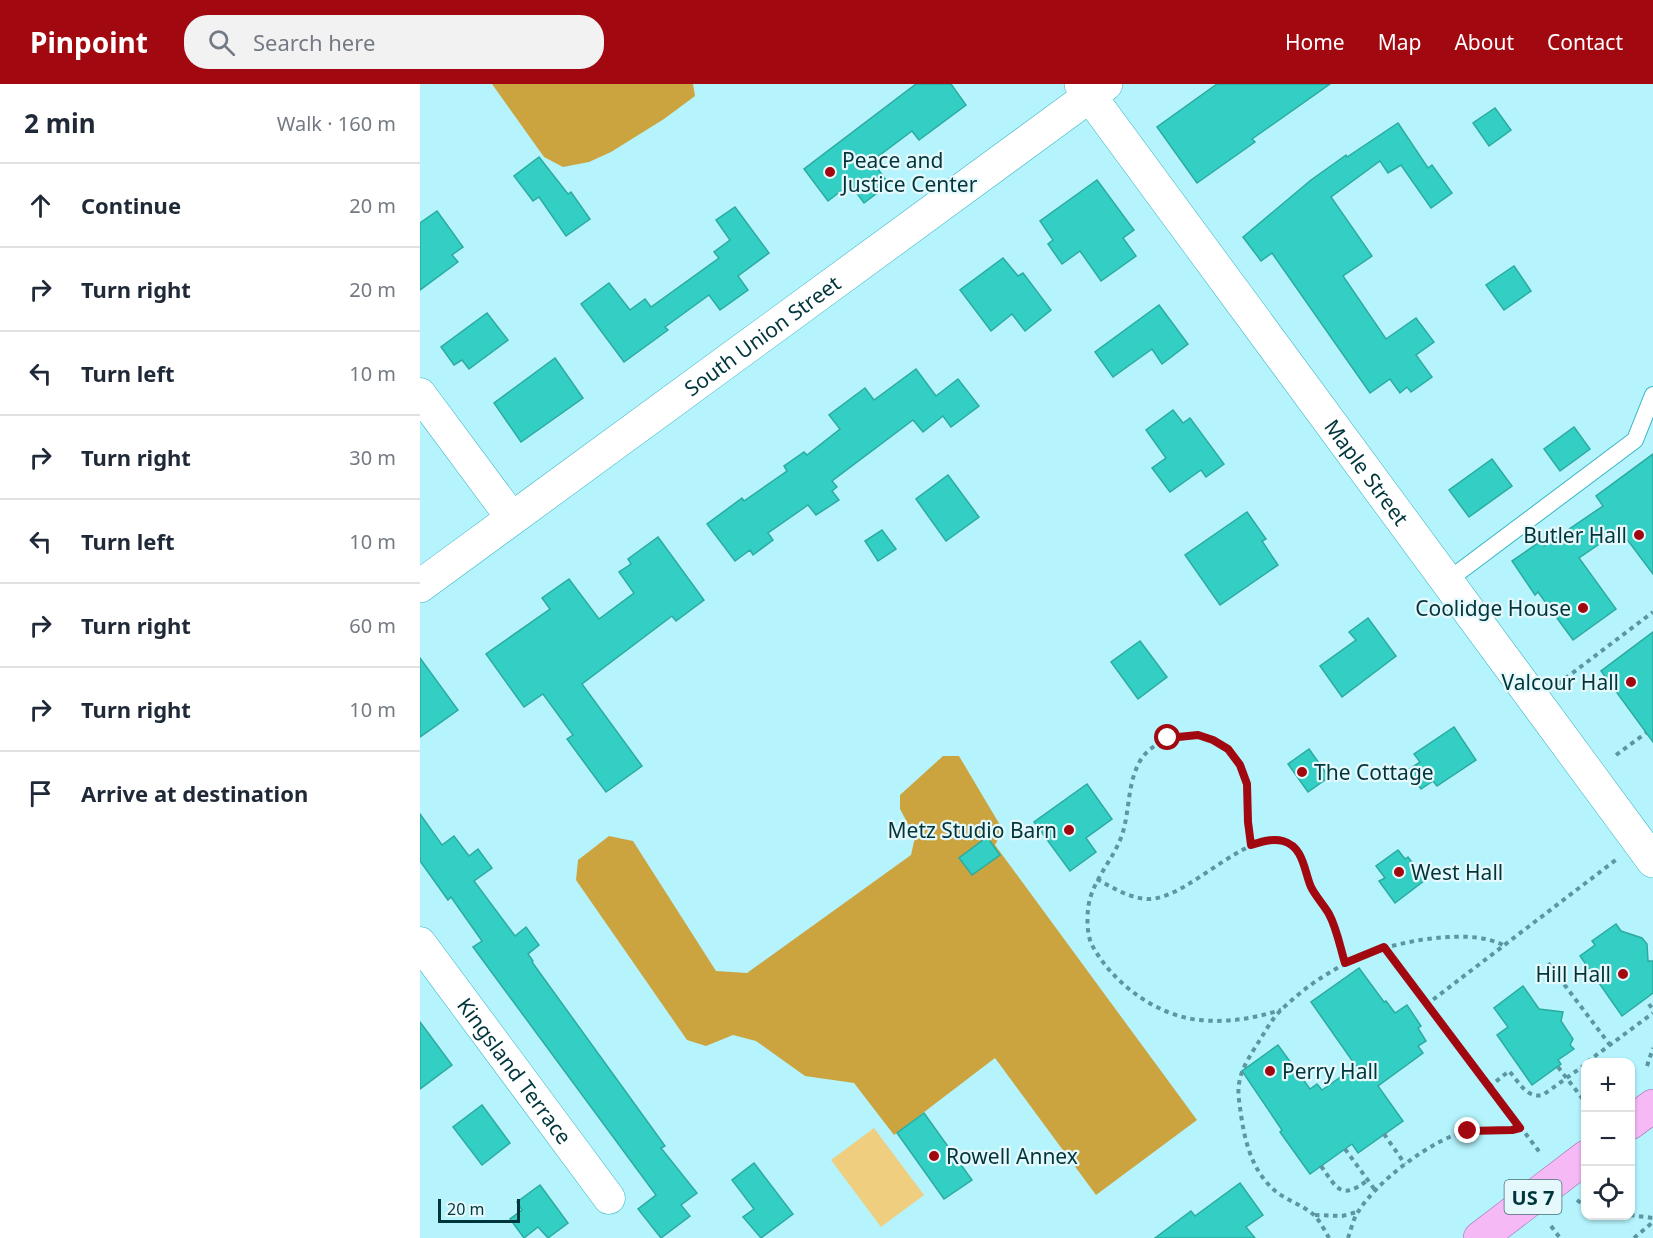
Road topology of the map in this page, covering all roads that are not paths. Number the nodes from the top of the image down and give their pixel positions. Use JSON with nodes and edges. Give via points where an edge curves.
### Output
{"nodes":[{"id":1,"x":1092,"y":88,"type":"edge"},
{"id":2,"x":420,"y":393,"type":"edge"},
{"id":3,"x":1653,"y":395,"type":"edge"},
{"id":4,"x":512,"y":518,"type":"junction"},
{"id":5,"x":1447,"y":581,"type":"junction"},
{"id":6,"x":420,"y":586,"type":"edge"},
{"id":7,"x":1653,"y":861,"type":"edge"},
{"id":8,"x":420,"y":943,"type":"edge"},
{"id":9,"x":1653,"y":1106,"type":"edge"},
{"id":10,"x":1635,"y":1119,"type":"edge"},
{"id":11,"x":1581,"y":1161,"type":"edge"},
{"id":12,"x":609,"y":1198,"type":"dead end"},
{"id":13,"x":1480,"y":1238,"type":"edge"}],
"edges":[{"from":1,"to":4,"type":"street","name":"South Union Street"},
{"from":1,"to":5,"type":"street","name":"Maple Street"},
{"from":2,"to":4,"type":"street"},
{"from":3,"to":5,"type":"lane","via":[[1635,440]]},
{"from":4,"to":6,"type":"street","name":"South Union Street"},
{"from":5,"to":7,"type":"street","name":"Maple Street"},
{"from":8,"to":12,"type":"street","name":"Kingsland Terrace"},
{"from":9,"to":10,"type":"main road"},
{"from":11,"to":13,"type":"main road","number":"US 7"}]}
